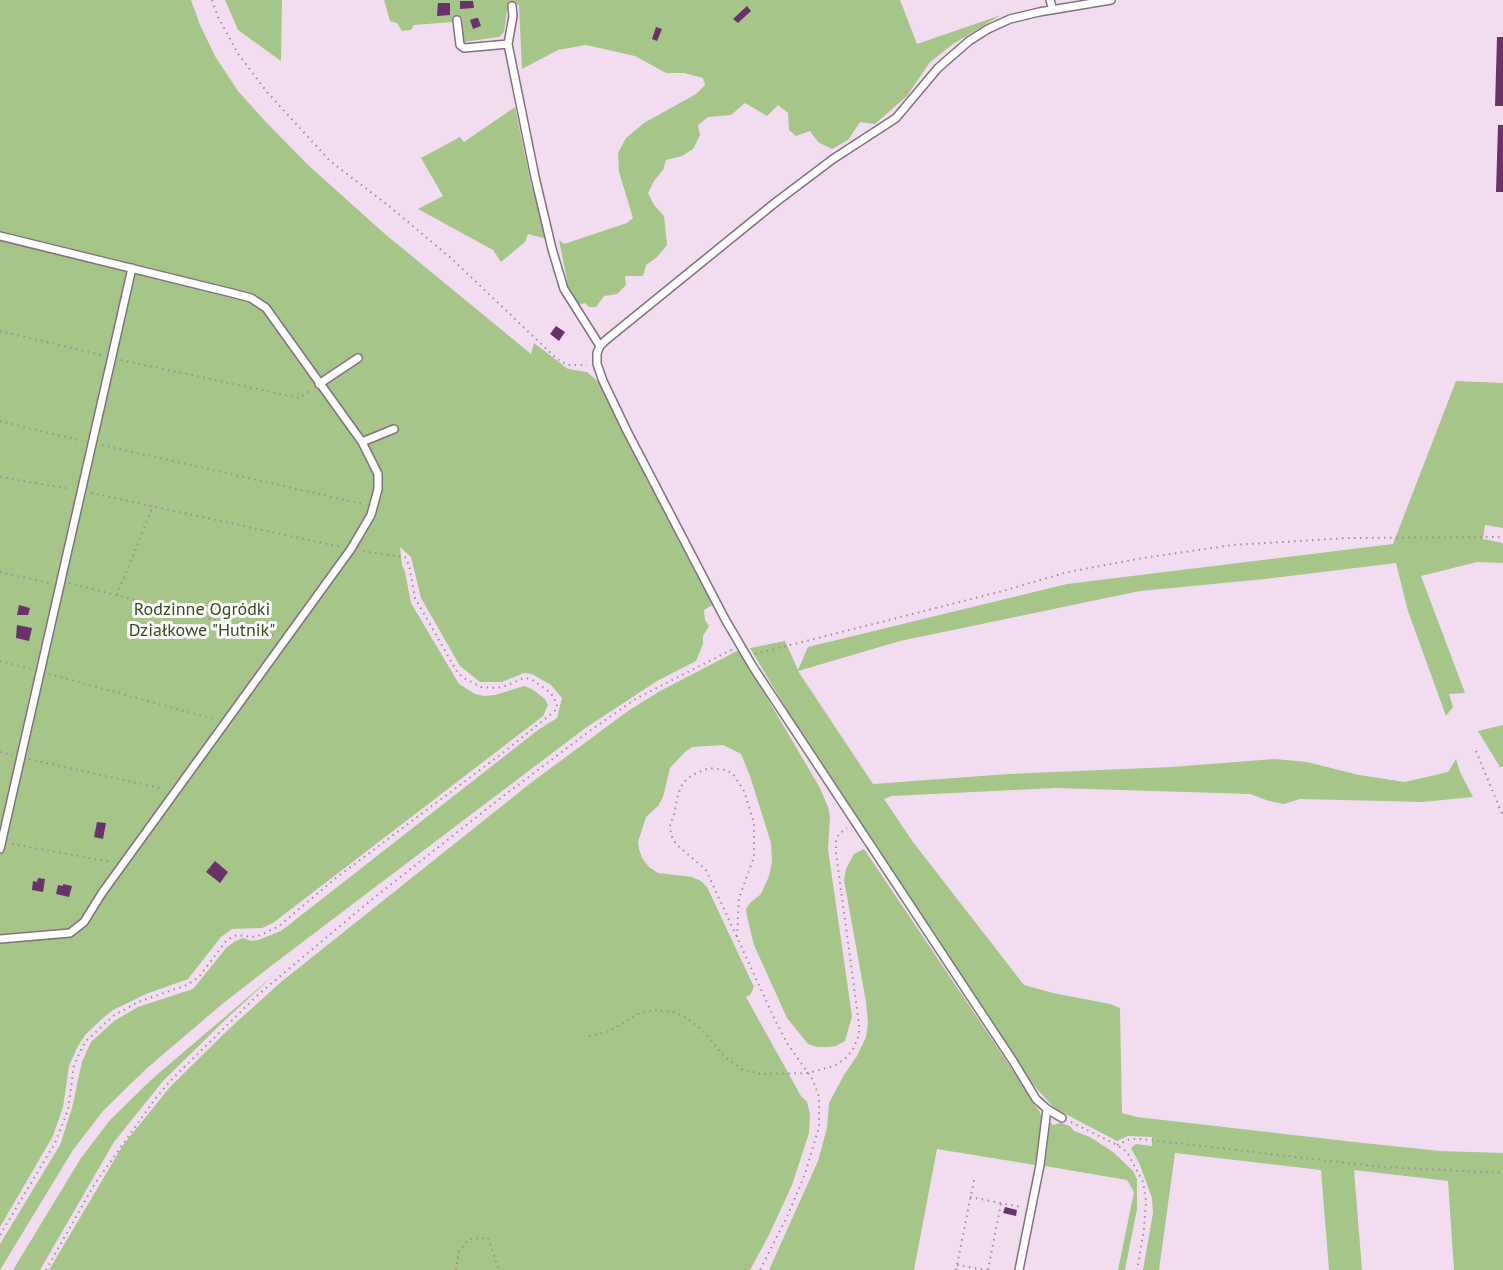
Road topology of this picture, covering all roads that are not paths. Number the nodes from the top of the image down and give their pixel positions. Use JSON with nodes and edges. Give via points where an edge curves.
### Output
{"nodes":[{"id":1,"x":1050,"y":0,"type":"edge"},
{"id":2,"x":1111,"y":0,"type":"edge"},
{"id":3,"x":512,"y":6,"type":"dead end"},
{"id":4,"x":1053,"y":10,"type":"junction"},
{"id":5,"x":457,"y":20,"type":"dead end"},
{"id":6,"x":508,"y":44,"type":"junction"},
{"id":7,"x":0,"y":236,"type":"edge"},
{"id":8,"x":132,"y":268,"type":"junction"},
{"id":9,"x":600,"y":346,"type":"junction"},
{"id":10,"x":358,"y":358,"type":"dead end"},
{"id":11,"x":320,"y":384,"type":"junction"},
{"id":12,"x":394,"y":429,"type":"dead end"},
{"id":13,"x":362,"y":442,"type":"junction"},
{"id":14,"x":1,"y":846,"type":"edge"},
{"id":15,"x":0,"y":939,"type":"edge"},
{"id":16,"x":1047,"y":1109,"type":"junction"},
{"id":17,"x":1062,"y":1118,"type":"road end"},
{"id":18,"x":1019,"y":1270,"type":"edge"}],
"edges":[{"from":1,"to":4,"type":"lane"},
{"from":2,"to":4,"type":"lane"},
{"from":3,"to":6,"type":"lane"},
{"from":4,"to":9,"type":"lane","via":[[1010,19],[969,41],[938,69],[896,118],[813,173]]},
{"from":5,"to":6,"type":"lane","via":[[460,45],[464,48]]},
{"from":6,"to":9,"type":"lane","via":[[560,275],[573,305]]},
{"from":7,"to":8,"type":"lane"},
{"from":8,"to":11,"type":"lane","via":[[251,298],[266,308]]},
{"from":8,"to":14,"type":"lane"},
{"from":9,"to":16,"type":"lane","via":[[597,364],[603,381],[741,646],[1036,1099]]},
{"from":10,"to":11,"type":"lane"},
{"from":11,"to":13,"type":"lane"},
{"from":12,"to":13,"type":"lane"},
{"from":13,"to":15,"type":"lane","via":[[378,474],[371,515],[351,549],[77,929],[70,933]]},
{"from":16,"to":17,"type":"lane"},
{"from":16,"to":18,"type":"lane"}]}
